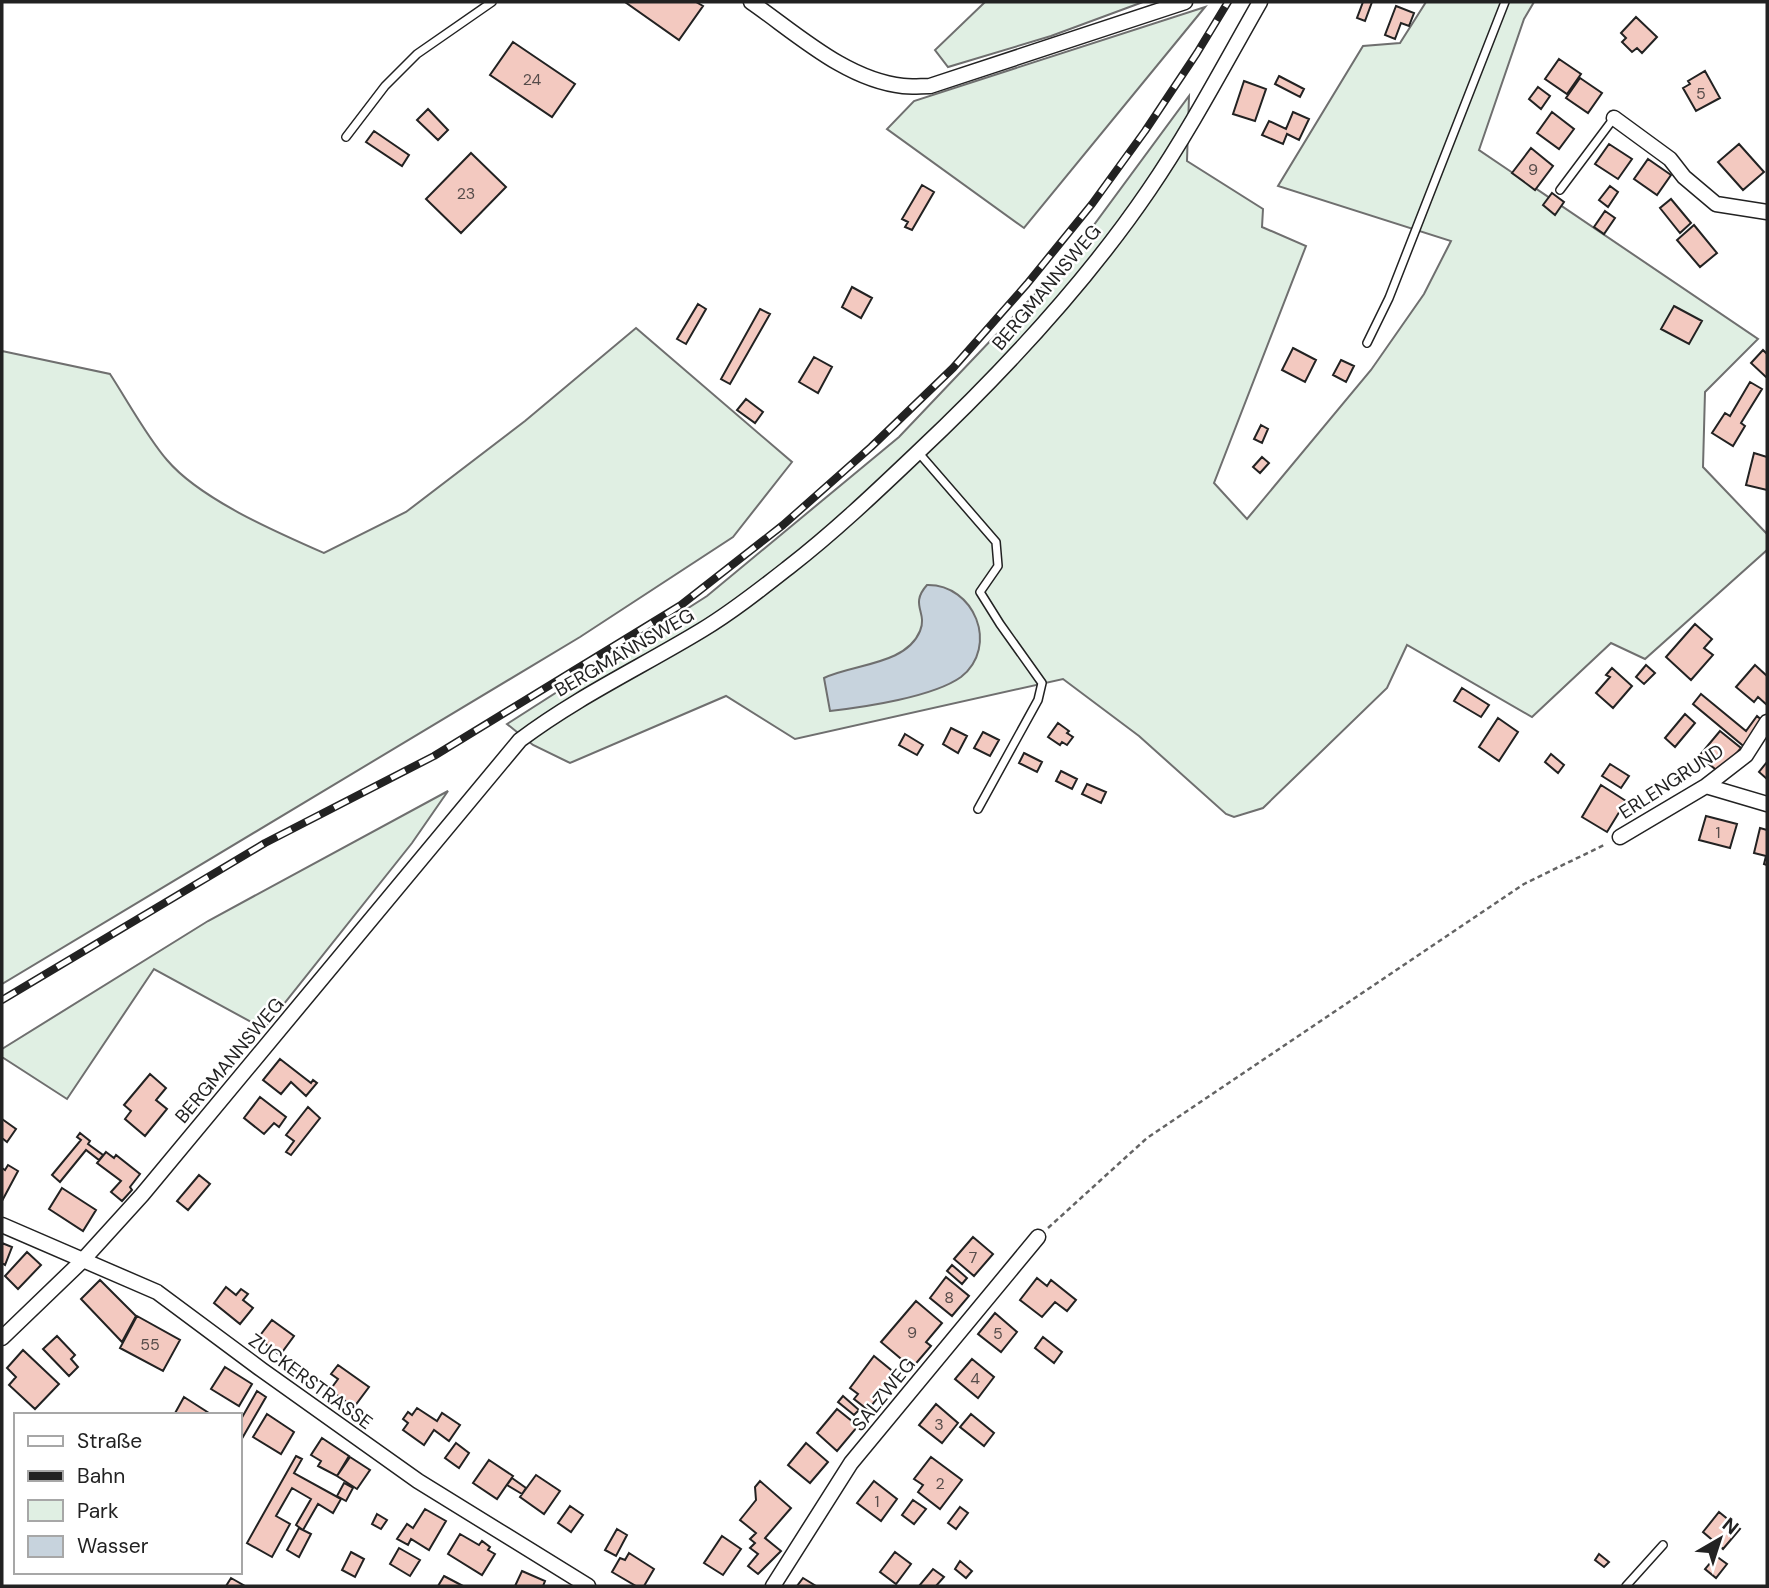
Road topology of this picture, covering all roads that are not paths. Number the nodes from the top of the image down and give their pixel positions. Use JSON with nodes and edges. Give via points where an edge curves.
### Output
{"nodes":[{"id":1,"x":492,"y":2,"type":"edge"},
{"id":2,"x":751,"y":2,"type":"edge"},
{"id":3,"x":1185,"y":2,"type":"edge"},
{"id":4,"x":1260,"y":2,"type":"edge"},
{"id":5,"x":1505,"y":2,"type":"edge"},
{"id":6,"x":1614,"y":118,"type":"joint"},
{"id":7,"x":346,"y":137,"type":"dead end"},
{"id":8,"x":1560,"y":190,"type":"dead end"},
{"id":9,"x":1767,"y":212,"type":"edge"},
{"id":10,"x":1367,"y":343,"type":"dead end"},
{"id":11,"x":918,"y":453,"type":"junction"},
{"id":12,"x":1767,"y":722,"type":"edge"},
{"id":13,"x":1706,"y":786,"type":"junction"},
{"id":14,"x":1767,"y":804,"type":"edge"},
{"id":15,"x":978,"y":808,"type":"dead end"},
{"id":16,"x":1620,"y":837,"type":"road end"},
{"id":17,"x":2,"y":1224,"type":"edge"},
{"id":18,"x":1038,"y":1237,"type":"road end"},
{"id":19,"x":82,"y":1261,"type":"junction"},
{"id":20,"x":2,"y":1338,"type":"edge"},
{"id":21,"x":1663,"y":1545,"type":"dead end"},
{"id":22,"x":589,"y":1586,"type":"edge"},
{"id":23,"x":773,"y":1586,"type":"edge"},
{"id":24,"x":1626,"y":1586,"type":"edge"}],
"edges":[{"from":1,"to":7,"type":"lane","via":[[417,54],[385,86]]},
{"from":2,"to":3,"type":"street","via":[[833,59],[868,77],[902,86],[930,86]]},
{"from":4,"to":11,"type":"street","name":"BERGMANNSWEG","via":[[1148,192],[1031,337]]},
{"from":5,"to":10,"type":"lane","via":[[1389,298]]},
{"from":6,"to":8,"type":"lane"},
{"from":6,"to":9,"type":"street","via":[[1670,159],[1716,204]]},
{"from":11,"to":15,"type":"lane","via":[[996,542],[998,566],[981,592],[1042,683],[1038,700]]},
{"from":11,"to":19,"type":"street","name":"BERGMANNSWEG","via":[[789,567],[738,605],[554,714],[520,740]]},
{"from":12,"to":13,"type":"street","name":"ERLENGRUND","via":[[1746,755]]},
{"from":13,"to":14,"type":"street"},
{"from":13,"to":16,"type":"street","name":"ERLENGRUND"},
{"from":17,"to":19,"type":"street","name":"ZUCKERSTRASSE"},
{"from":18,"to":23,"type":"street","name":"SALZWEG","via":[[850,1464]]},
{"from":19,"to":20,"type":"street","name":"BERGMANNSWEG"},
{"from":19,"to":22,"type":"street","name":"ZUCKERSTRASSE","via":[[157,1292],[418,1480]]},
{"from":21,"to":24,"type":"lane"}]}
